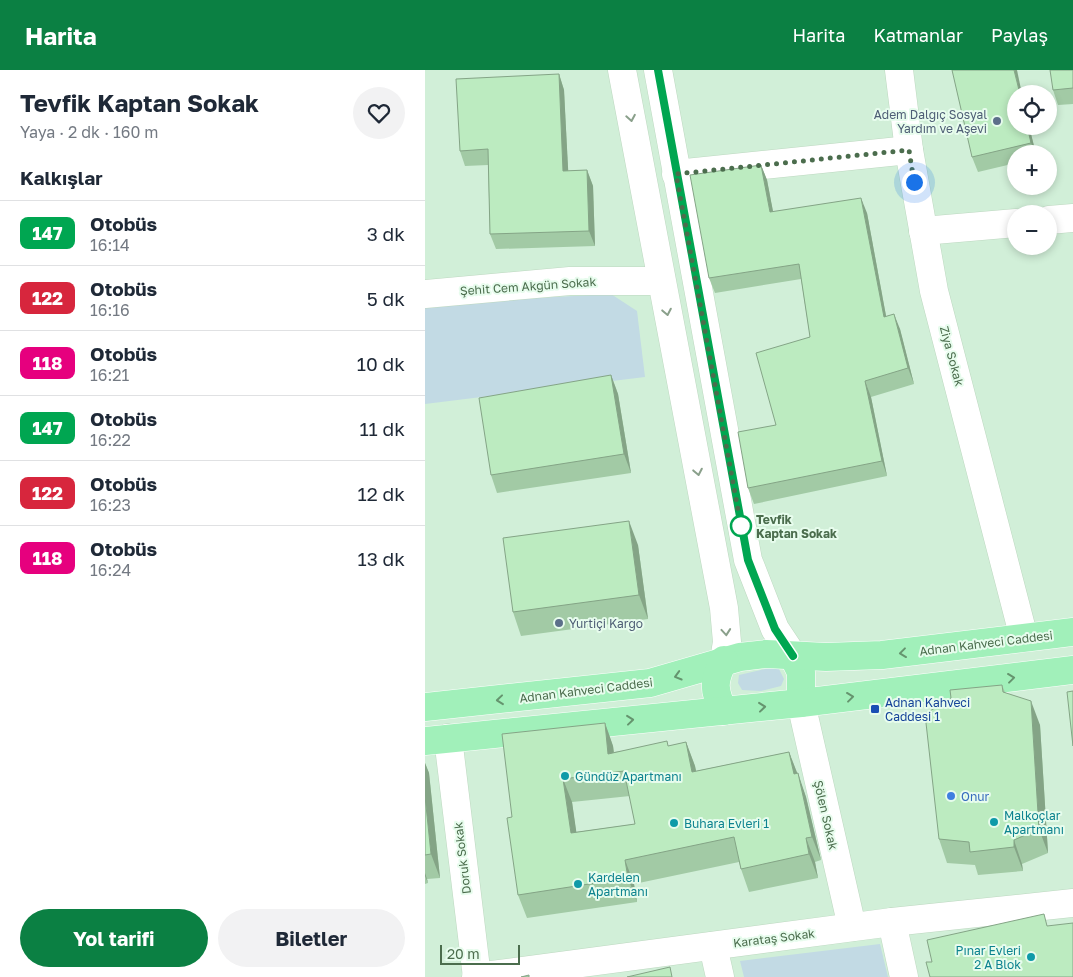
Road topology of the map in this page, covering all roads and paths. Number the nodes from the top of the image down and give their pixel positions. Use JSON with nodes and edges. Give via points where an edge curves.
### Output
{"nodes":[{"id":1,"x":623,"y":70,"type":"edge"},
{"id":2,"x":658,"y":70,"type":"edge"},
{"id":3,"x":899,"y":70,"type":"edge"},
{"id":4,"x":909,"y":150,"type":"junction"},
{"id":5,"x":676,"y":174,"type":"junction"},
{"id":6,"x":1073,"y":218,"type":"edge"},
{"id":7,"x":1057,"y":219,"type":"edge"},
{"id":8,"x":1007,"y":224,"type":"edge"},
{"id":9,"x":923,"y":231,"type":"junction"},
{"id":10,"x":661,"y":281,"type":"junction"},
{"id":11,"x":425,"y":294,"type":"edge"},
{"id":12,"x":1073,"y":632,"type":"edge"},
{"id":13,"x":1024,"y":638,"type":"junction"},
{"id":14,"x":793,"y":656,"type":"junction"},
{"id":15,"x":724,"y":660,"type":"junction"},
{"id":16,"x":1073,"y":670,"type":"edge"},
{"id":17,"x":801,"y":703,"type":"junction"},
{"id":18,"x":425,"y":707,"type":"edge"},
{"id":19,"x":724,"y":711,"type":"junction"},
{"id":20,"x":437,"y":740,"type":"edge"},
{"id":21,"x":1073,"y":903,"type":"edge"},
{"id":22,"x":892,"y":922,"type":"junction"},
{"id":23,"x":852,"y":927,"type":"junction"},
{"id":24,"x":713,"y":946,"type":"junction"},
{"id":25,"x":476,"y":977,"type":"edge"},
{"id":26,"x":720,"y":977,"type":"edge"},
{"id":27,"x":904,"y":977,"type":"edge"}],
"edges":[{"from":1,"to":10,"type":"street","one_way":true},
{"from":2,"to":5,"type":"street"},
{"from":3,"to":4,"type":"street","name":"Ziya Sokak"},
{"from":4,"to":5,"type":"street"},
{"from":4,"to":9,"type":"street","name":"Ziya Sokak"},
{"from":5,"to":14,"type":"street","via":[[748,560],[771,620]]},
{"from":6,"to":7,"type":"street"},
{"from":8,"to":9,"type":"street"},
{"from":9,"to":13,"type":"street","name":"Ziya Sokak","via":[[934,291]]},
{"from":10,"to":11,"type":"street","name":"Şehit Cem Akgün Sokak","via":[[570,281]]},
{"from":10,"to":15,"type":"street","one_way":true,"via":[[724,608],[727,642]]},
{"from":12,"to":13,"type":"main road","name":"Adnan Kahveci Caddesi"},
{"from":13,"to":14,"type":"main road","name":"Adnan Kahveci Caddesi","one_way":true,"via":[[882,655]]},
{"from":14,"to":15,"type":"main road","name":"Adnan Kahveci Caddesi","via":[[766,654]]},
{"from":14,"to":17,"type":"main road","via":[[801,672]]},
{"from":15,"to":18,"type":"main road","name":"Adnan Kahveci Caddesi","one_way":true,"via":[[651,683]]},
{"from":15,"to":19,"type":"main road","via":[[716,674],[714,688]]},
{"from":17,"to":16,"type":"main road","one_way":true},
{"from":19,"to":17,"type":"main road","one_way":true},
{"from":17,"to":23,"type":"street","name":"Şölen Sokak"},
{"from":20,"to":19,"type":"main road","one_way":true},
{"from":20,"to":25,"type":"street","name":"Doruk Sokak"},
{"from":21,"to":22,"type":"street","name":"Karataş Sokak"},
{"from":22,"to":23,"type":"street","name":"Karataş Sokak"},
{"from":22,"to":27,"type":"street"},
{"from":23,"to":24,"type":"street","name":"Karataş Sokak"},
{"from":24,"to":25,"type":"street","name":"Karataş Sokak"},
{"from":24,"to":26,"type":"street"}]}
